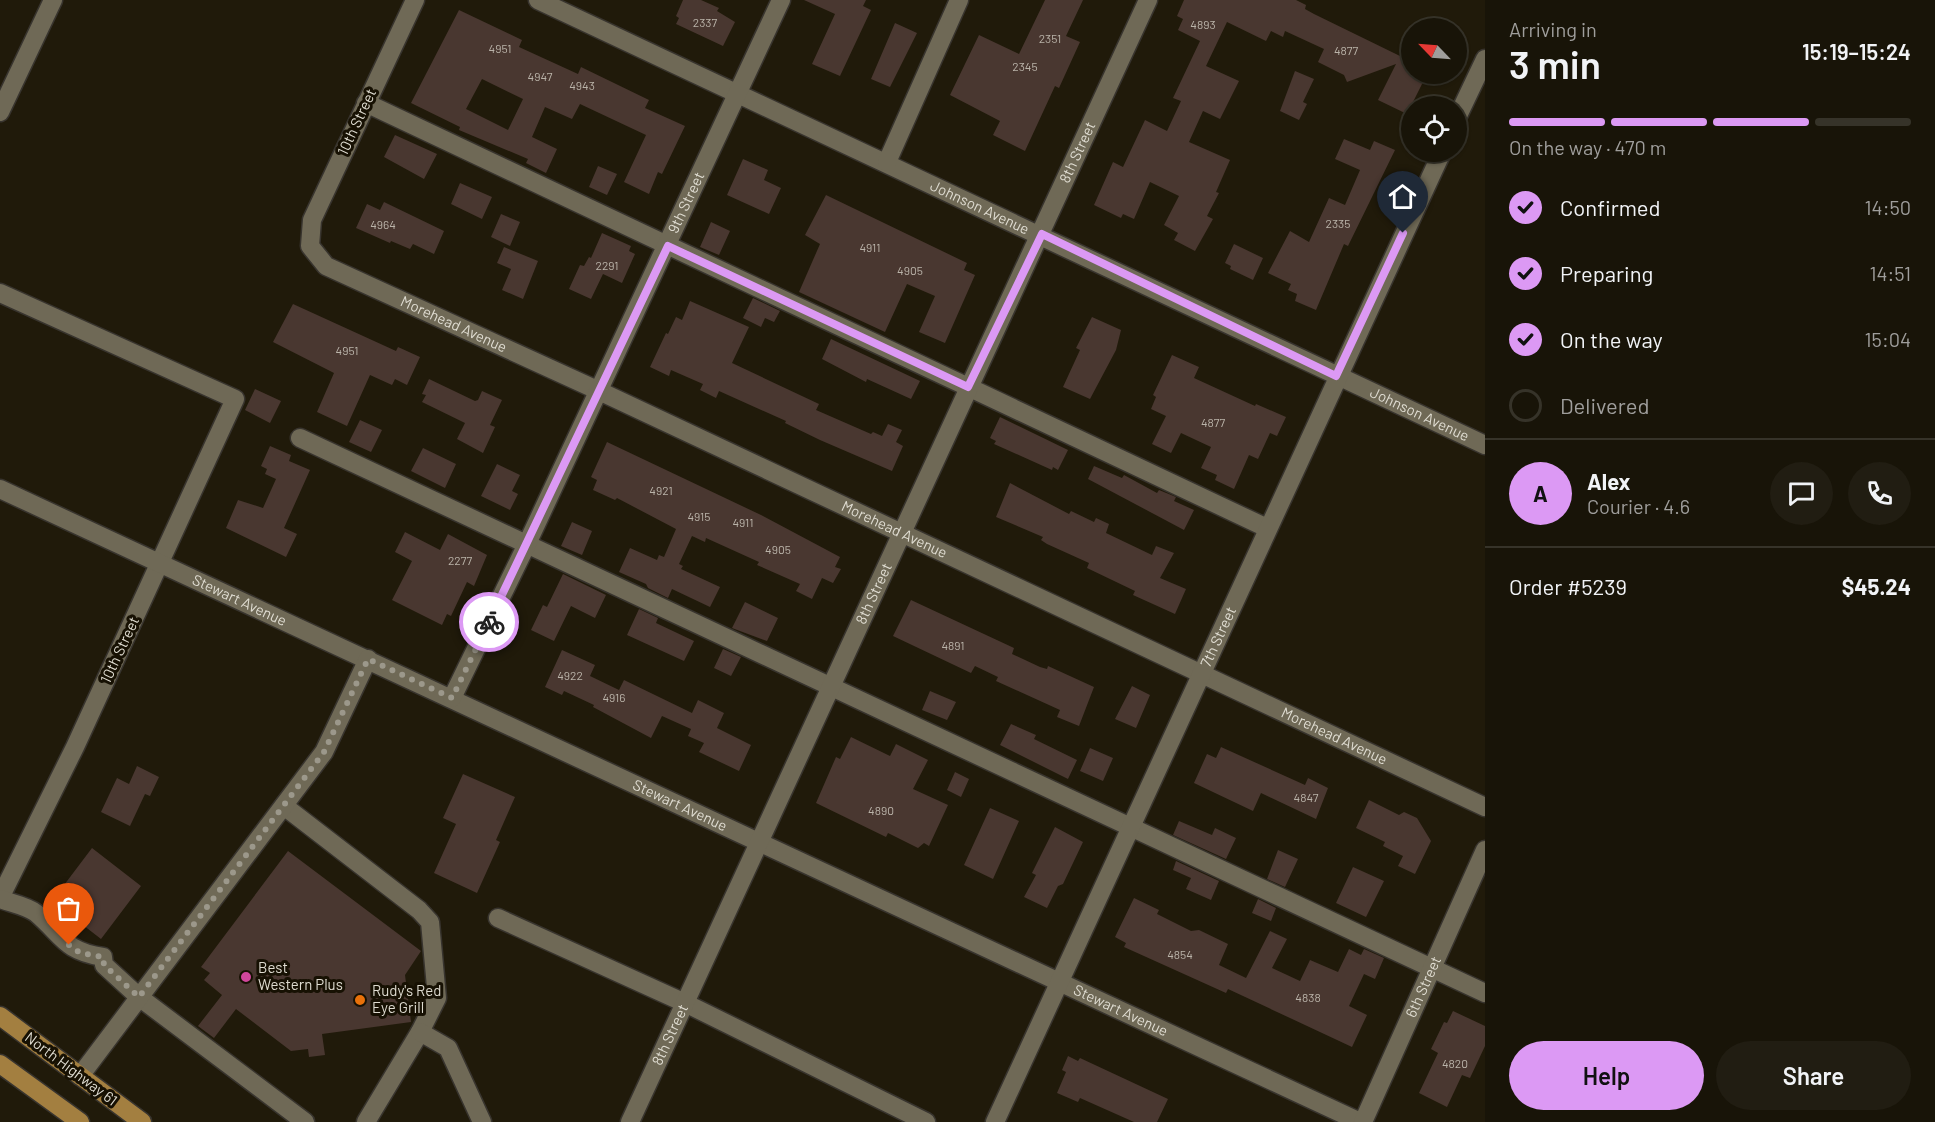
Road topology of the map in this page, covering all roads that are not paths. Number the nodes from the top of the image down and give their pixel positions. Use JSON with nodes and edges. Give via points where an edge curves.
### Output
{"nodes":[{"id":1,"x":53,"y":0,"type":"edge"},
{"id":2,"x":415,"y":0,"type":"edge"},
{"id":3,"x":538,"y":0,"type":"edge"},
{"id":4,"x":781,"y":0,"type":"edge"},
{"id":5,"x":959,"y":0,"type":"edge"},
{"id":6,"x":1148,"y":0,"type":"edge"},
{"id":7,"x":1485,"y":59,"type":"edge"},
{"id":8,"x":740,"y":93,"type":"junction"},
{"id":9,"x":1467,"y":97,"type":"edge"},
{"id":10,"x":366,"y":103,"type":"junction"},
{"id":11,"x":0,"y":112,"type":"edge"},
{"id":12,"x":887,"y":162,"type":"junction"},
{"id":13,"x":1437,"y":162,"type":"edge"},
{"id":14,"x":1042,"y":234,"type":"junction"},
{"id":15,"x":310,"y":246,"type":"joint"},
{"id":16,"x":668,"y":246,"type":"junction"},
{"id":17,"x":0,"y":293,"type":"edge"},
{"id":18,"x":1336,"y":376,"type":"junction"},
{"id":19,"x":968,"y":387,"type":"junction"},
{"id":20,"x":597,"y":390,"type":"junction"},
{"id":21,"x":300,"y":438,"type":"dead end"},
{"id":22,"x":1485,"y":444,"type":"edge"},
{"id":23,"x":0,"y":489,"type":"edge"},
{"id":24,"x":1268,"y":528,"type":"junction"},
{"id":25,"x":903,"y":534,"type":"junction"},
{"id":26,"x":526,"y":546,"type":"junction"},
{"id":27,"x":159,"y":564,"type":"junction"},
{"id":28,"x":368,"y":659,"type":"junction"},
{"id":29,"x":1202,"y":675,"type":"junction"},
{"id":30,"x":831,"y":687,"type":"junction"},
{"id":31,"x":452,"y":698,"type":"junction"},
{"id":32,"x":284,"y":806,"type":"junction"},
{"id":33,"x":1485,"y":807,"type":"edge"},
{"id":34,"x":1131,"y":827,"type":"junction"},
{"id":35,"x":759,"y":842,"type":"junction"},
{"id":36,"x":1485,"y":850,"type":"edge"},
{"id":37,"x":0,"y":899,"type":"edge"},
{"id":38,"x":498,"y":918,"type":"dead end"},
{"id":39,"x":1431,"y":967,"type":"junction"},
{"id":40,"x":1060,"y":983,"type":"junction"},
{"id":41,"x":1485,"y":993,"type":"edge"},
{"id":42,"x":139,"y":997,"type":"junction"},
{"id":43,"x":685,"y":1003,"type":"junction"},
{"id":44,"x":0,"y":1016,"type":"edge"},
{"id":45,"x":420,"y":1032,"type":"junction"},
{"id":46,"x":0,"y":1064,"type":"edge"},
{"id":47,"x":80,"y":1076,"type":"junction"},
{"id":48,"x":80,"y":1122,"type":"edge"},
{"id":49,"x":142,"y":1122,"type":"edge"},
{"id":50,"x":305,"y":1122,"type":"edge"},
{"id":51,"x":366,"y":1122,"type":"edge"},
{"id":52,"x":482,"y":1122,"type":"edge"},
{"id":53,"x":630,"y":1122,"type":"edge"},
{"id":54,"x":926,"y":1122,"type":"edge"},
{"id":55,"x":995,"y":1122,"type":"edge"},
{"id":56,"x":1361,"y":1122,"type":"edge"}],
"edges":[{"from":1,"to":11,"type":"street"},
{"from":2,"to":10,"type":"street","name":"10th Street"},
{"from":3,"to":8,"type":"street","name":"Johnson Avenue"},
{"from":4,"to":8,"type":"street","name":"9th Street"},
{"from":5,"to":12,"type":"street"},
{"from":6,"to":14,"type":"street","name":"8th Street"},
{"from":7,"to":9,"type":"street"},
{"from":8,"to":12,"type":"street","name":"Johnson Avenue"},
{"from":8,"to":16,"type":"street","name":"9th Street"},
{"from":10,"to":15,"type":"street","name":"10th Street","via":[[312,220]]},
{"from":10,"to":16,"type":"street"},
{"from":12,"to":14,"type":"street","name":"Johnson Avenue"},
{"from":13,"to":18,"type":"street","name":"7th Street"},
{"from":14,"to":18,"type":"street","name":"Johnson Avenue"},
{"from":14,"to":19,"type":"street","name":"8th Street"},
{"from":15,"to":20,"type":"street","name":"Morehead Avenue","via":[[326,266]]},
{"from":16,"to":19,"type":"street"},
{"from":16,"to":20,"type":"street","name":"9th Street"},
{"from":17,"to":27,"type":"street","name":"10th Street","via":[[235,399]]},
{"from":18,"to":22,"type":"street","name":"Johnson Avenue"},
{"from":18,"to":24,"type":"street","name":"7th Street"},
{"from":19,"to":24,"type":"street"},
{"from":19,"to":25,"type":"street","name":"8th Street"},
{"from":20,"to":25,"type":"street","name":"Morehead Avenue"},
{"from":20,"to":26,"type":"street","name":"9th Street"},
{"from":21,"to":26,"type":"street"},
{"from":23,"to":27,"type":"street","name":"Stewart Avenue"},
{"from":24,"to":29,"type":"street","name":"7th Street"},
{"from":25,"to":29,"type":"street","name":"Morehead Avenue"},
{"from":25,"to":30,"type":"street","name":"8th Street"},
{"from":26,"to":30,"type":"street"},
{"from":26,"to":31,"type":"street","name":"9th Street"},
{"from":27,"to":28,"type":"street","name":"Stewart Avenue"},
{"from":27,"to":37,"type":"street","name":"10th Street","via":[[40,822]]},
{"from":28,"to":31,"type":"street","name":"Stewart Avenue"},
{"from":28,"to":32,"type":"street","via":[[324,752]]},
{"from":29,"to":33,"type":"street","name":"Morehead Avenue"},
{"from":29,"to":34,"type":"street","name":"7th Street"},
{"from":30,"to":34,"type":"street"},
{"from":30,"to":35,"type":"street","name":"8th Street"},
{"from":31,"to":35,"type":"street","name":"Stewart Avenue"},
{"from":32,"to":42,"type":"street"},
{"from":32,"to":45,"type":"street","via":[[430,922],[437,998]]},
{"from":34,"to":39,"type":"street"},
{"from":34,"to":40,"type":"street","name":"7th Street"},
{"from":35,"to":40,"type":"street","name":"Stewart Avenue"},
{"from":35,"to":43,"type":"street","name":"8th Street"},
{"from":36,"to":39,"type":"street","name":"6th Street"},
{"from":37,"to":42,"type":"street","via":[[34,912],[80,953],[103,957],[104,965]]},
{"from":38,"to":43,"type":"street"},
{"from":39,"to":41,"type":"street"},
{"from":39,"to":56,"type":"street","name":"6th Street"},
{"from":40,"to":55,"type":"street","name":"7th Street"},
{"from":40,"to":56,"type":"street","name":"Stewart Avenue"},
{"from":42,"to":47,"type":"street"},
{"from":42,"to":50,"type":"street"},
{"from":43,"to":53,"type":"street","name":"8th Street"},
{"from":43,"to":54,"type":"street"},
{"from":44,"to":47,"type":"main road","name":"North Highway 61"},
{"from":45,"to":51,"type":"street"},
{"from":45,"to":52,"type":"street","via":[[448,1048]]},
{"from":46,"to":48,"type":"main road"},
{"from":47,"to":49,"type":"main road","name":"North Highway 61"}]}
